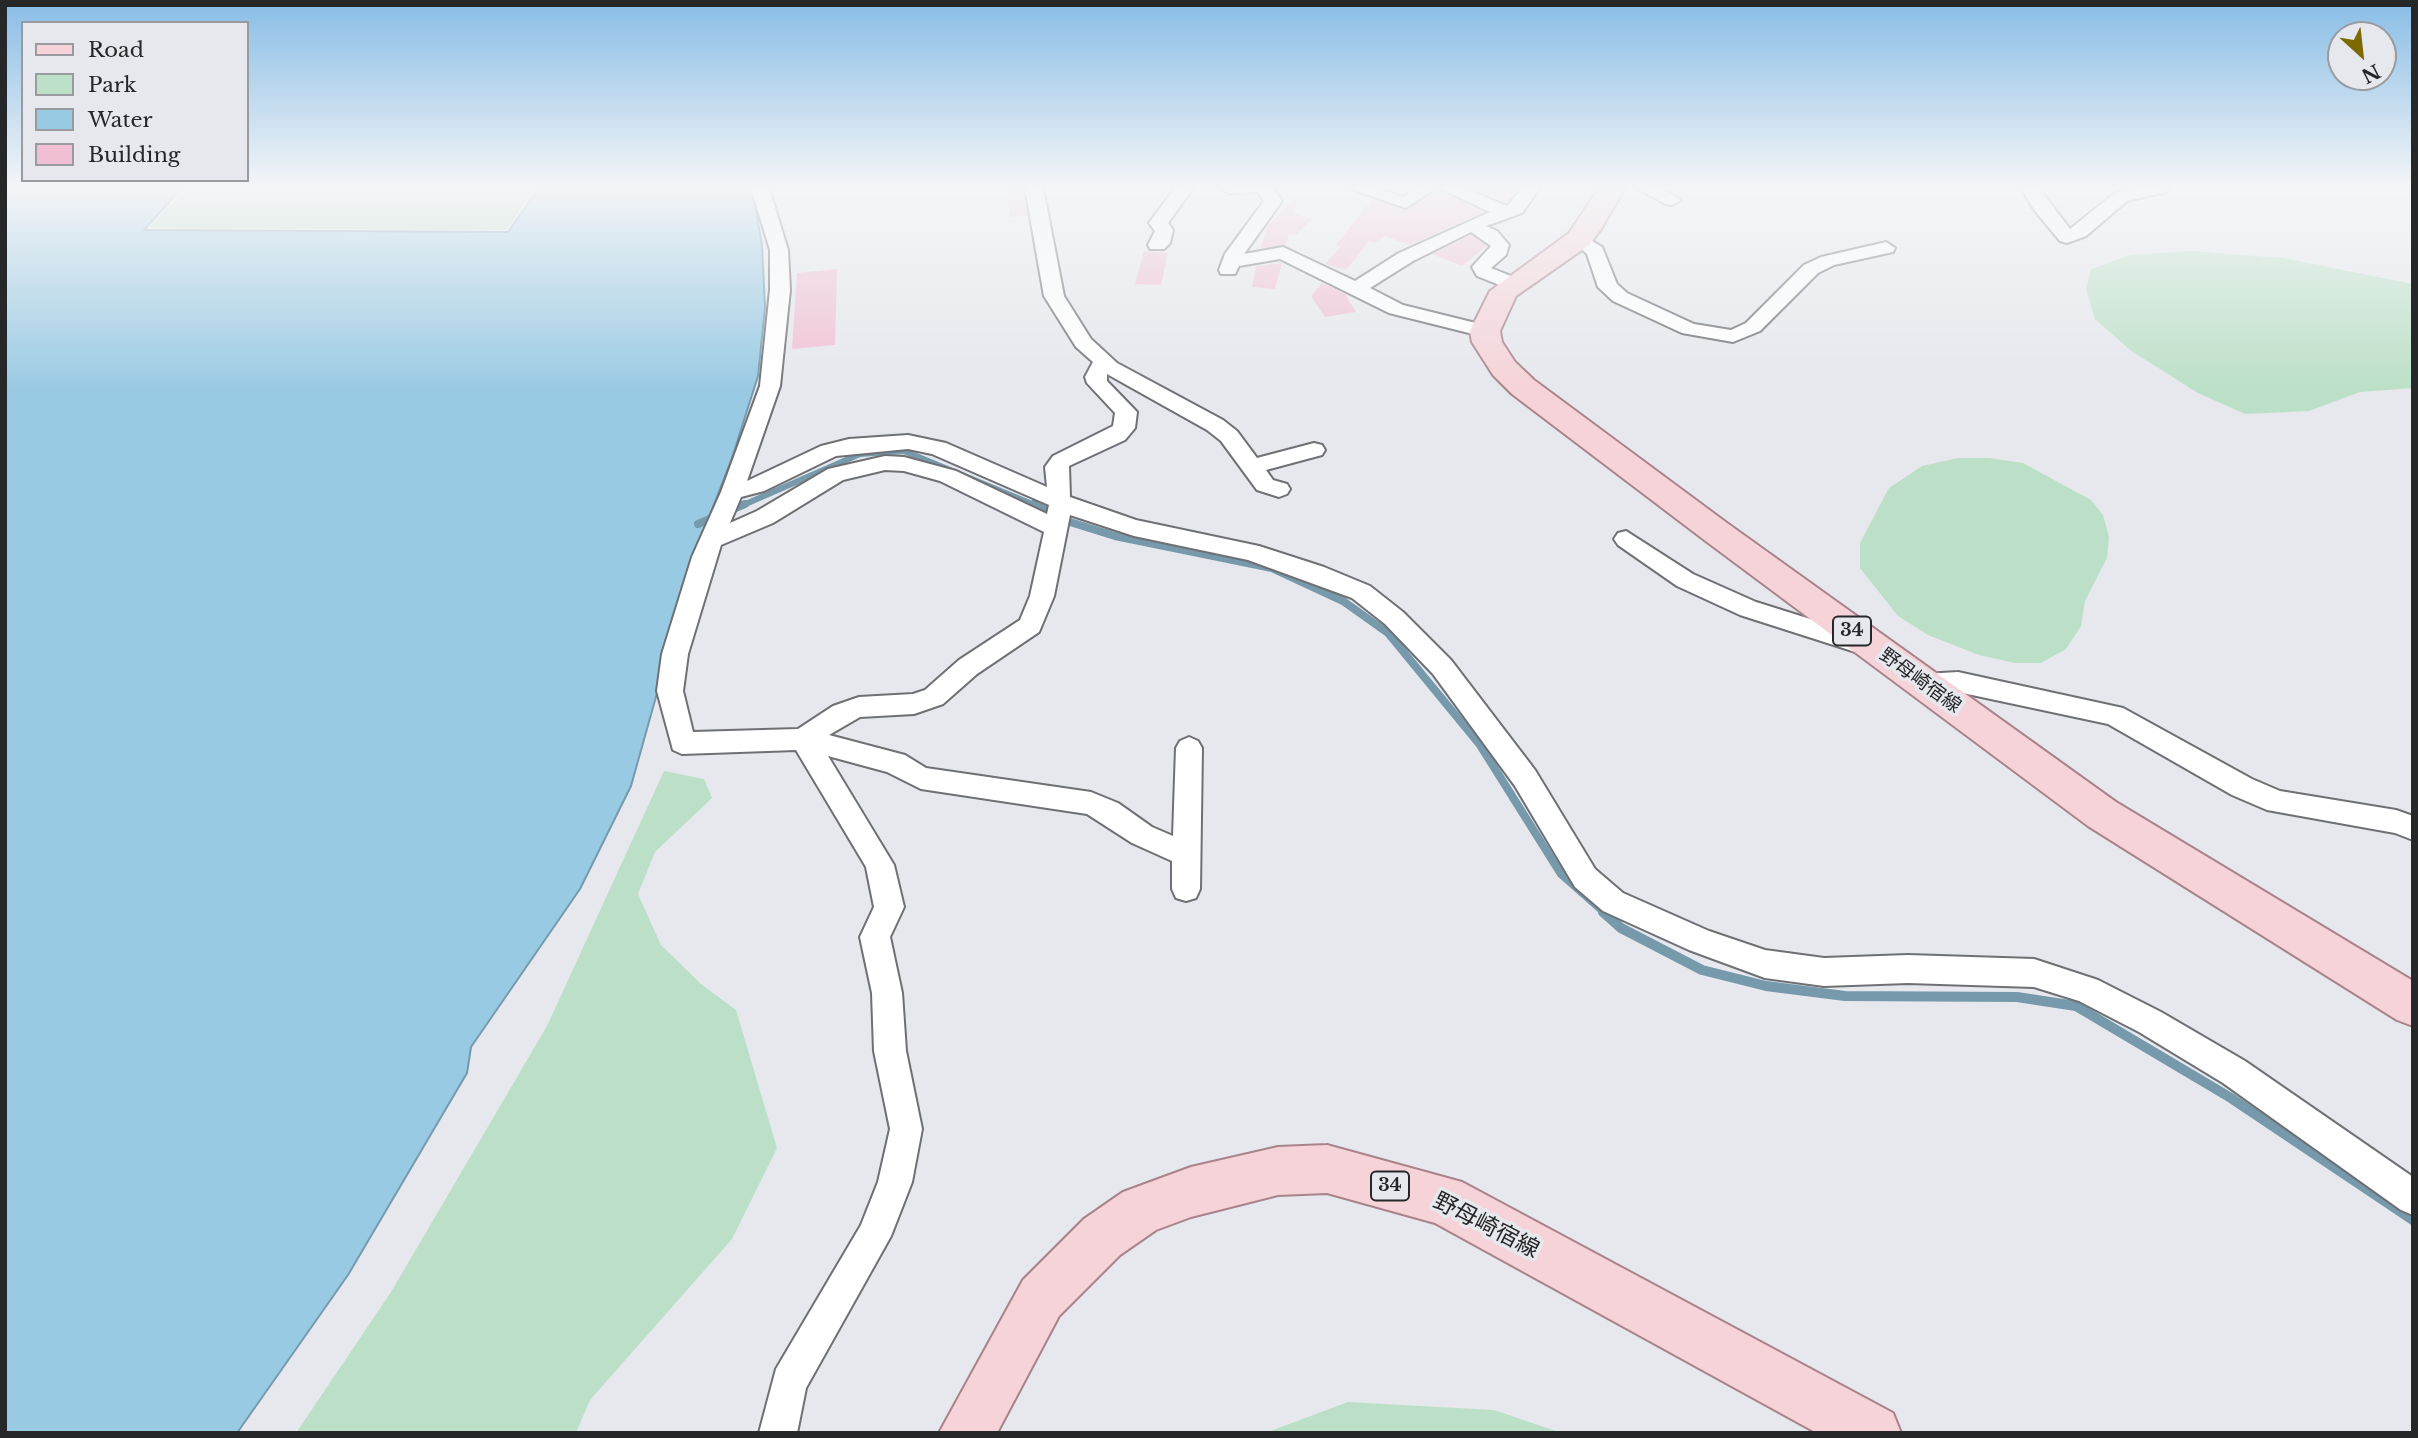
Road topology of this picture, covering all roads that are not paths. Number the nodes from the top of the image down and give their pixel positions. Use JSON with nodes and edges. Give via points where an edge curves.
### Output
{"nodes":[{"id":1,"x":779,"y":255,"type":"edge"},
{"id":2,"x":1046,"y":255,"type":"edge"},
{"id":3,"x":1237,"y":255,"type":"edge"},
{"id":4,"x":1274,"y":255,"type":"edge"},
{"id":5,"x":1288,"y":255,"type":"edge"},
{"id":6,"x":1412,"y":255,"type":"edge"},
{"id":7,"x":1494,"y":255,"type":"edge"},
{"id":8,"x":1556,"y":255,"type":"edge"},
{"id":9,"x":1596,"y":255,"type":"edge"},
{"id":10,"x":1854,"y":255,"type":"edge"},
{"id":11,"x":1231,"y":265,"type":"joint"},
{"id":12,"x":1514,"y":284,"type":"junction"},
{"id":13,"x":1354,"y":290,"type":"junction"},
{"id":14,"x":1485,"y":331,"type":"junction"},
{"id":15,"x":1103,"y":362,"type":"junction"},
{"id":16,"x":1314,"y":450,"type":"dead end"},
{"id":17,"x":1249,"y":467,"type":"junction"},
{"id":18,"x":1279,"y":489,"type":"dead end"},
{"id":19,"x":730,"y":497,"type":"junction"},
{"id":20,"x":1058,"y":500,"type":"junction"},
{"id":21,"x":1054,"y":527,"type":"junction"},
{"id":22,"x":712,"y":535,"type":"junction"},
{"id":23,"x":1626,"y":539,"type":"dead end"},
{"id":24,"x":1877,"y":649,"type":"junction"},
{"id":25,"x":1924,"y":684,"type":"junction"},
{"id":26,"x":803,"y":739,"type":"junction"},
{"id":27,"x":1189,"y":748,"type":"dead end"},
{"id":28,"x":2413,"y":828,"type":"edge"},
{"id":29,"x":1188,"y":855,"type":"junction"},
{"id":30,"x":1186,"y":889,"type":"dead end"},
{"id":31,"x":2413,"y":1005,"type":"edge"},
{"id":32,"x":2413,"y":1198,"type":"edge"},
{"id":33,"x":778,"y":1433,"type":"edge"},
{"id":34,"x":967,"y":1433,"type":"edge"},
{"id":35,"x":1873,"y":1433,"type":"edge"}],
"edges":[{"from":1,"to":19,"type":"street","via":[[770,386]]},
{"from":2,"to":15,"type":"street","via":[[1054,296],[1083,342]]},
{"from":3,"to":11,"type":"street"},
{"from":4,"to":11,"type":"street"},
{"from":5,"to":13,"type":"street"},
{"from":6,"to":13,"type":"street"},
{"from":7,"to":12,"type":"street","via":[[1480,267]]},
{"from":8,"to":12,"type":"main road"},
{"from":9,"to":10,"type":"street","via":[[1608,287],[1620,298],[1689,329],[1722,335],[1742,334],[1753,327],[1811,269]]},
{"from":12,"to":14,"type":"main road","via":[[1504,291]]},
{"from":13,"to":14,"type":"street","via":[[1396,309]]},
{"from":14,"to":24,"type":"main road","name":"野母崎宿線","number":"34","via":[[1503,368],[1523,387]]},
{"from":15,"to":17,"type":"street","via":[[1215,425],[1229,436]]},
{"from":15,"to":20,"type":"street","via":[[1095,377],[1126,412],[1124,428],[1061,461],[1056,467]]},
{"from":16,"to":17,"type":"street"},
{"from":17,"to":18,"type":"street","via":[[1265,485]]},
{"from":19,"to":20,"type":"street","via":[[829,451],[908,442],[938,448]]},
{"from":19,"to":22,"type":"street"},
{"from":20,"to":21,"type":"street"},
{"from":20,"to":32,"type":"street","via":[[1134,528],[1251,552],[1361,592],[1442,667],[1525,778],[1585,878],[1613,902],[1765,964],[1824,972],[2034,973],[2087,990],[2234,1072]]},
{"from":21,"to":22,"type":"street","via":[[948,476],[885,463],[836,474],[765,517]]},
{"from":21,"to":26,"type":"street","via":[[1042,596],[1030,626],[968,667],[934,697],[914,704],[859,707]]},
{"from":22,"to":26,"type":"street","via":[[676,654],[670,691],[682,743]]},
{"from":23,"to":24,"type":"street","via":[[1685,580],[1749,609]]},
{"from":24,"to":25,"type":"main road","name":"野母崎宿線","number":"34"},
{"from":25,"to":28,"type":"street","via":[[1958,682],[2115,715],[2277,802]]},
{"from":25,"to":31,"type":"main road","name":"野母崎宿線","number":"34","via":[[2102,814]]},
{"from":26,"to":29,"type":"street","via":[[895,763],[921,778],[1091,803],[1142,835]]},
{"from":26,"to":33,"type":"street","via":[[880,865],[889,907],[875,937],[906,1129],[895,1182],[874,1236],[789,1382]]},
{"from":27,"to":29,"type":"street"},
{"from":29,"to":30,"type":"street"},
{"from":34,"to":35,"type":"main road","name":"野母崎宿線","number":"34","via":[[1041,1298],[1102,1237],[1141,1210],[1191,1192],[1278,1171],[1327,1169],[1444,1200]]}]}
